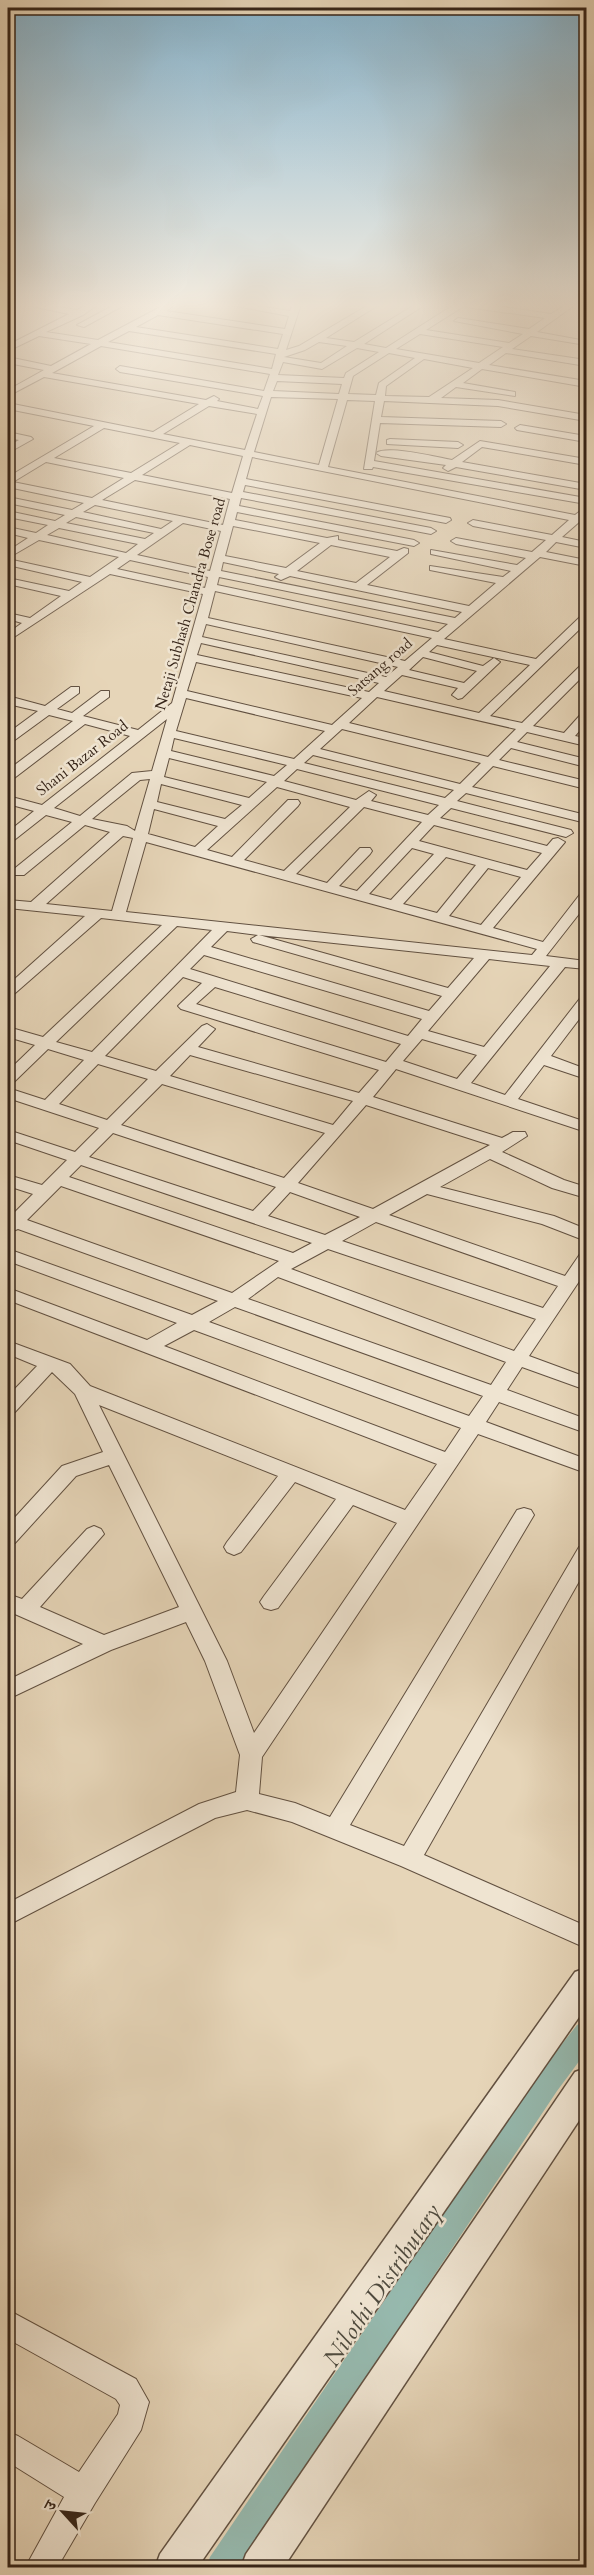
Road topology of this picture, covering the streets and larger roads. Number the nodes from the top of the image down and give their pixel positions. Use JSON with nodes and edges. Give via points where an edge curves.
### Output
{"nodes":[{"id":1,"x":104,"y":424,"type":"joint"},
{"id":2,"x":174,"y":424,"type":"edge"},
{"id":3,"x":258,"y":424,"type":"edge"},
{"id":4,"x":335,"y":424,"type":"edge"},
{"id":5,"x":376,"y":424,"type":"edge"},
{"id":6,"x":525,"y":424,"type":"edge"},
{"id":7,"x":559,"y":424,"type":"edge"},
{"id":8,"x":586,"y":429,"type":"edge"},
{"id":9,"x":515,"y":434,"type":"junction"},
{"id":10,"x":8,"y":435,"type":"edge"},
{"id":11,"x":156,"y":435,"type":"junction"},
{"id":12,"x":586,"y":440,"type":"edge"},
{"id":13,"x":38,"y":441,"type":"junction"},
{"id":14,"x":189,"y":441,"type":"junction"},
{"id":15,"x":373,"y":442,"type":"junction"},
{"id":16,"x":542,"y":443,"type":"dead end"},
{"id":17,"x":458,"y":445,"type":"dead end"},
{"id":18,"x":66,"y":446,"type":"junction"},
{"id":19,"x":495,"y":447,"type":"junction"},
{"id":20,"x":8,"y":450,"type":"edge"},
{"id":21,"x":249,"y":452,"type":"junction"},
{"id":22,"x":468,"y":453,"type":"junction"},
{"id":23,"x":370,"y":458,"type":"junction"},
{"id":24,"x":44,"y":459,"type":"junction"},
{"id":25,"x":511,"y":461,"type":"dead end"},
{"id":26,"x":586,"y":462,"type":"edge"},
{"id":27,"x":454,"y":463,"type":"junction"},
{"id":28,"x":323,"y":468,"type":"junction"},
{"id":29,"x":441,"y":473,"type":"junction"},
{"id":30,"x":132,"y":477,"type":"junction"},
{"id":31,"x":366,"y":477,"type":"junction"},
{"id":32,"x":240,"y":481,"type":"junction"},
{"id":33,"x":8,"y":483,"type":"edge"},
{"id":34,"x":586,"y":487,"type":"edge"},
{"id":35,"x":420,"y":489,"type":"junction"},
{"id":36,"x":8,"y":500,"type":"edge"},
{"id":37,"x":235,"y":500,"type":"junction"},
{"id":38,"x":586,"y":501,"type":"edge"},
{"id":39,"x":93,"y":502,"type":"junction"},
{"id":40,"x":460,"y":509,"type":"junction"},
{"id":41,"x":74,"y":513,"type":"junction"},
{"id":42,"x":8,"y":514,"type":"edge"},
{"id":43,"x":583,"y":515,"type":"edge"},
{"id":44,"x":181,"y":520,"type":"junction"},
{"id":45,"x":472,"y":523,"type":"dead end"},
{"id":46,"x":57,"y":524,"type":"junction"},
{"id":47,"x":228,"y":526,"type":"junction"},
{"id":48,"x":8,"y":530,"type":"edge"},
{"id":49,"x":346,"y":530,"type":"junction"},
{"id":50,"x":431,"y":531,"type":"junction"},
{"id":51,"x":163,"y":532,"type":"junction"},
{"id":52,"x":38,"y":536,"type":"junction"},
{"id":53,"x":555,"y":539,"type":"junction"},
{"id":54,"x":456,"y":541,"type":"dead end"},
{"id":55,"x":329,"y":542,"type":"junction"},
{"id":56,"x":147,"y":543,"type":"junction"},
{"id":57,"x":414,"y":543,"type":"junction"},
{"id":58,"x":586,"y":545,"type":"edge"},
{"id":59,"x":435,"y":552,"type":"dead end"},
{"id":60,"x":8,"y":555,"type":"edge"},
{"id":61,"x":398,"y":555,"type":"junction"},
{"id":62,"x":536,"y":555,"type":"junction"},
{"id":63,"x":127,"y":557,"type":"junction"},
{"id":64,"x":219,"y":558,"type":"junction"},
{"id":65,"x":8,"y":562,"type":"edge"},
{"id":66,"x":586,"y":563,"type":"edge"},
{"id":67,"x":434,"y":568,"type":"dead end"},
{"id":68,"x":519,"y":569,"type":"junction"},
{"id":69,"x":108,"y":570,"type":"junction"},
{"id":70,"x":287,"y":572,"type":"junction"},
{"id":71,"x":214,"y":574,"type":"junction"},
{"id":72,"x":8,"y":581,"type":"edge"},
{"id":73,"x":92,"y":581,"type":"junction"},
{"id":74,"x":505,"y":581,"type":"junction"},
{"id":75,"x":270,"y":585,"type":"junction"},
{"id":76,"x":358,"y":587,"type":"junction"},
{"id":77,"x":210,"y":590,"type":"junction"},
{"id":78,"x":70,"y":595,"type":"junction"},
{"id":79,"x":471,"y":610,"type":"junction"},
{"id":80,"x":8,"y":616,"type":"edge"},
{"id":81,"x":586,"y":617,"type":"edge"},
{"id":82,"x":201,"y":620,"type":"junction"},
{"id":83,"x":32,"y":622,"type":"junction"},
{"id":84,"x":457,"y":622,"type":"junction"},
{"id":85,"x":8,"y":638,"type":"edge"},
{"id":86,"x":438,"y":638,"type":"junction"},
{"id":87,"x":195,"y":639,"type":"junction"},
{"id":88,"x":420,"y":654,"type":"junction"},
{"id":89,"x":190,"y":657,"type":"junction"},
{"id":90,"x":539,"y":663,"type":"junction"},
{"id":91,"x":586,"y":667,"type":"edge"},
{"id":92,"x":403,"y":668,"type":"junction"},
{"id":93,"x":388,"y":681,"type":"junction"},
{"id":94,"x":467,"y":687,"type":"junction"},
{"id":95,"x":75,"y":690,"type":"dead end"},
{"id":96,"x":105,"y":694,"type":"dead end"},
{"id":97,"x":373,"y":694,"type":"junction"},
{"id":98,"x":179,"y":699,"type":"junction"},
{"id":99,"x":8,"y":700,"type":"edge"},
{"id":100,"x":443,"y":708,"type":"junction"},
{"id":101,"x":48,"y":711,"type":"junction"},
{"id":102,"x":586,"y":716,"type":"edge"},
{"id":103,"x":482,"y":717,"type":"junction"},
{"id":104,"x":78,"y":718,"type":"junction"},
{"id":105,"x":8,"y":724,"type":"edge"},
{"id":106,"x":23,"y":728,"type":"junction"},
{"id":107,"x":525,"y":728,"type":"junction"},
{"id":108,"x":334,"y":729,"type":"junction"},
{"id":109,"x":169,"y":733,"type":"junction"},
{"id":110,"x":139,"y":734,"type":"junction"},
{"id":111,"x":567,"y":737,"type":"junction"},
{"id":112,"x":8,"y":739,"type":"edge"},
{"id":113,"x":586,"y":742,"type":"edge"},
{"id":114,"x":509,"y":744,"type":"junction"},
{"id":115,"x":310,"y":750,"type":"junction"},
{"id":116,"x":164,"y":753,"type":"junction"},
{"id":117,"x":491,"y":762,"type":"junction"},
{"id":118,"x":586,"y":763,"type":"edge"},
{"id":119,"x":295,"y":764,"type":"junction"},
{"id":120,"x":481,"y":772,"type":"junction"},
{"id":121,"x":8,"y":776,"type":"edge"},
{"id":122,"x":157,"y":777,"type":"junction"},
{"id":123,"x":275,"y":781,"type":"junction"},
{"id":124,"x":586,"y":785,"type":"edge"},
{"id":125,"x":379,"y":786,"type":"junction"},
{"id":126,"x":465,"y":788,"type":"junction"},
{"id":127,"x":8,"y":800,"type":"edge"},
{"id":128,"x":293,"y":802,"type":"dead end"},
{"id":129,"x":251,"y":803,"type":"junction"},
{"id":130,"x":449,"y":803,"type":"junction"},
{"id":131,"x":149,"y":804,"type":"junction"},
{"id":132,"x":360,"y":804,"type":"junction"},
{"id":133,"x":43,"y":809,"type":"junction"},
{"id":134,"x":583,"y":818,"type":"edge"},
{"id":135,"x":82,"y":819,"type":"junction"},
{"id":136,"x":431,"y":820,"type":"junction"},
{"id":137,"x":227,"y":825,"type":"junction"},
{"id":138,"x":122,"y":829,"type":"junction"},
{"id":139,"x":566,"y":833,"type":"junction"},
{"id":140,"x":141,"y":834,"type":"junction"},
{"id":141,"x":8,"y":838,"type":"edge"},
{"id":142,"x":410,"y":843,"type":"junction"},
{"id":143,"x":365,"y":850,"type":"dead end"},
{"id":144,"x":198,"y":851,"type":"junction"},
{"id":145,"x":551,"y":851,"type":"junction"},
{"id":146,"x":443,"y":852,"type":"junction"},
{"id":147,"x":236,"y":861,"type":"junction"},
{"id":148,"x":485,"y":863,"type":"junction"},
{"id":149,"x":19,"y":872,"type":"dead end"},
{"id":150,"x":530,"y":875,"type":"junction"},
{"id":151,"x":287,"y":876,"type":"junction"},
{"id":152,"x":329,"y":889,"type":"junction"},
{"id":153,"x":586,"y":896,"type":"edge"},
{"id":154,"x":359,"y":897,"type":"junction"},
{"id":155,"x":8,"y":904,"type":"edge"},
{"id":156,"x":30,"y":906,"type":"junction"},
{"id":157,"x":393,"y":906,"type":"junction"},
{"id":158,"x":98,"y":913,"type":"junction"},
{"id":159,"x":118,"y":915,"type":"junction"},
{"id":160,"x":440,"y":918,"type":"junction"},
{"id":161,"x":8,"y":921,"type":"edge"},
{"id":162,"x":174,"y":921,"type":"junction"},
{"id":163,"x":223,"y":927,"type":"junction"},
{"id":164,"x":483,"y":930,"type":"junction"},
{"id":165,"x":546,"y":947,"type":"junction"},
{"id":166,"x":201,"y":949,"type":"junction"},
{"id":167,"x":485,"y":954,"type":"junction"},
{"id":168,"x":536,"y":960,"type":"junction"},
{"id":169,"x":561,"y":962,"type":"junction"},
{"id":170,"x":586,"y":964,"type":"edge"},
{"id":171,"x":180,"y":971,"type":"junction"},
{"id":172,"x":212,"y":981,"type":"junction"},
{"id":173,"x":8,"y":992,"type":"edge"},
{"id":174,"x":452,"y":994,"type":"junction"},
{"id":175,"x":586,"y":1000,"type":"edge"},
{"id":176,"x":432,"y":1017,"type":"junction"},
{"id":177,"x":570,"y":1022,"type":"junction"},
{"id":178,"x":586,"y":1027,"type":"edge"},
{"id":179,"x":207,"y":1029,"type":"dead end"},
{"id":180,"x":8,"y":1032,"type":"edge"},
{"id":181,"x":415,"y":1037,"type":"junction"},
{"id":182,"x":44,"y":1043,"type":"junction"},
{"id":183,"x":188,"y":1049,"type":"junction"},
{"id":184,"x":487,"y":1053,"type":"junction"},
{"id":185,"x":94,"y":1058,"type":"junction"},
{"id":186,"x":541,"y":1058,"type":"junction"},
{"id":187,"x":391,"y":1066,"type":"junction"},
{"id":188,"x":586,"y":1074,"type":"edge"},
{"id":189,"x":8,"y":1078,"type":"edge"},
{"id":190,"x":158,"y":1078,"type":"junction"},
{"id":191,"x":460,"y":1086,"type":"junction"},
{"id":192,"x":8,"y":1094,"type":"edge"},
{"id":193,"x":363,"y":1099,"type":"junction"},
{"id":194,"x":508,"y":1101,"type":"junction"},
{"id":195,"x":48,"y":1107,"type":"junction"},
{"id":196,"x":110,"y":1126,"type":"junction"},
{"id":197,"x":586,"y":1127,"type":"edge"},
{"id":198,"x":336,"y":1131,"type":"junction"},
{"id":199,"x":8,"y":1135,"type":"edge"},
{"id":200,"x":504,"y":1144,"type":"junction"},
{"id":201,"x":78,"y":1158,"type":"junction"},
{"id":202,"x":58,"y":1179,"type":"junction"},
{"id":203,"x":8,"y":1180,"type":"edge"},
{"id":204,"x":287,"y":1185,"type":"junction"},
{"id":205,"x":424,"y":1188,"type":"junction"},
{"id":206,"x":44,"y":1192,"type":"junction"},
{"id":207,"x":586,"y":1193,"type":"edge"},
{"id":208,"x":375,"y":1216,"type":"junction"},
{"id":209,"x":257,"y":1218,"type":"junction"},
{"id":210,"x":10,"y":1224,"type":"edge"},
{"id":211,"x":586,"y":1235,"type":"edge"},
{"id":212,"x":328,"y":1242,"type":"junction"},
{"id":213,"x":8,"y":1255,"type":"edge"},
{"id":214,"x":586,"y":1258,"type":"edge"},
{"id":215,"x":296,"y":1260,"type":"junction"},
{"id":216,"x":276,"y":1270,"type":"junction"},
{"id":217,"x":569,"y":1284,"type":"junction"},
{"id":218,"x":8,"y":1294,"type":"edge"},
{"id":219,"x":234,"y":1300,"type":"junction"},
{"id":220,"x":547,"y":1316,"type":"junction"},
{"id":221,"x":193,"y":1322,"type":"junction"},
{"id":222,"x":8,"y":1347,"type":"edge"},
{"id":223,"x":148,"y":1347,"type":"junction"},
{"id":224,"x":518,"y":1358,"type":"junction"},
{"id":225,"x":49,"y":1364,"type":"junction"},
{"id":226,"x":586,"y":1384,"type":"edge"},
{"id":227,"x":83,"y":1391,"type":"junction"},
{"id":228,"x":495,"y":1393,"type":"junction"},
{"id":229,"x":11,"y":1397,"type":"edge"},
{"id":230,"x":473,"y":1426,"type":"junction"},
{"id":231,"x":586,"y":1426,"type":"edge"},
{"id":232,"x":113,"y":1456,"type":"junction"},
{"id":233,"x":449,"y":1461,"type":"junction"},
{"id":234,"x":586,"y":1466,"type":"edge"},
{"id":235,"x":291,"y":1473,"type":"junction"},
{"id":236,"x":349,"y":1496,"type":"junction"},
{"id":237,"x":524,"y":1515,"type":"dead end"},
{"id":238,"x":410,"y":1520,"type":"junction"},
{"id":239,"x":94,"y":1534,"type":"dead end"},
{"id":240,"x":8,"y":1538,"type":"edge"},
{"id":241,"x":234,"y":1547,"type":"dead end"},
{"id":242,"x":586,"y":1554,"type":"edge"},
{"id":243,"x":271,"y":1602,"type":"dead end"},
{"id":244,"x":16,"y":1606,"type":"edge"},
{"id":245,"x":191,"y":1611,"type":"junction"},
{"id":246,"x":103,"y":1644,"type":"junction"},
{"id":247,"x":8,"y":1690,"type":"edge"},
{"id":248,"x":251,"y":1755,"type":"junction"},
{"id":249,"x":247,"y":1800,"type":"junction"},
{"id":250,"x":334,"y":1830,"type":"junction"},
{"id":251,"x":409,"y":1858,"type":"junction"},
{"id":252,"x":8,"y":1915,"type":"edge"},
{"id":253,"x":586,"y":1937,"type":"edge"},
{"id":254,"x":586,"y":1982,"type":"edge"},
{"id":255,"x":586,"y":2083,"type":"edge"},
{"id":256,"x":8,"y":2324,"type":"edge"},
{"id":257,"x":8,"y":2446,"type":"edge"},
{"id":258,"x":84,"y":2492,"type":"junction"},
{"id":259,"x":40,"y":2568,"type":"edge"},
{"id":260,"x":174,"y":2568,"type":"edge"},
{"id":261,"x":260,"y":2568,"type":"edge"}],
"edges":[{"from":1,"to":11,"type":"street"},
{"from":1,"to":18,"type":"street"},
{"from":2,"to":11,"type":"street"},
{"from":3,"to":21,"type":"street","name":"Netaji Subhash Chandra Bose road"},
{"from":4,"to":28,"type":"street"},
{"from":5,"to":15,"type":"street"},
{"from":6,"to":9,"type":"street"},
{"from":7,"to":8,"type":"street"},
{"from":9,"to":12,"type":"street"},
{"from":9,"to":16,"type":"street"},
{"from":9,"to":19,"type":"street"},
{"from":10,"to":13,"type":"street"},
{"from":11,"to":14,"type":"street"},
{"from":13,"to":18,"type":"street"},
{"from":13,"to":20,"type":"street"},
{"from":14,"to":21,"type":"street"},
{"from":14,"to":30,"type":"street"},
{"from":15,"to":17,"type":"street"},
{"from":15,"to":23,"type":"street"},
{"from":18,"to":24,"type":"street"},
{"from":19,"to":22,"type":"street","via":[[480,444]]},
{"from":19,"to":26,"type":"street"},
{"from":21,"to":28,"type":"street"},
{"from":21,"to":32,"type":"street","name":"Netaji Subhash Chandra Bose road"},
{"from":22,"to":25,"type":"street"},
{"from":22,"to":27,"type":"street"},
{"from":23,"to":27,"type":"street","via":[[407,455]]},
{"from":23,"to":29,"type":"street"},
{"from":23,"to":31,"type":"street"},
{"from":24,"to":30,"type":"street"},
{"from":24,"to":33,"type":"street"},
{"from":27,"to":29,"type":"street"},
{"from":27,"to":34,"type":"street"},
{"from":28,"to":31,"type":"street"},
{"from":29,"to":35,"type":"street"},
{"from":29,"to":38,"type":"street"},
{"from":30,"to":37,"type":"street"},
{"from":30,"to":39,"type":"street"},
{"from":31,"to":35,"type":"street"},
{"from":32,"to":37,"type":"street","name":"Netaji Subhash Chandra Bose road"},
{"from":32,"to":40,"type":"street"},
{"from":33,"to":39,"type":"street"},
{"from":35,"to":40,"type":"street"},
{"from":36,"to":41,"type":"street"},
{"from":37,"to":47,"type":"street","name":"Netaji Subhash Chandra Bose road"},
{"from":37,"to":49,"type":"street"},
{"from":37,"to":50,"type":"street"},
{"from":39,"to":41,"type":"street"},
{"from":39,"to":44,"type":"street"},
{"from":40,"to":43,"type":"street"},
{"from":40,"to":50,"type":"street"},
{"from":41,"to":46,"type":"street"},
{"from":41,"to":51,"type":"street"},
{"from":42,"to":46,"type":"street"},
{"from":43,"to":53,"type":"street","name":"Satsang road"},
{"from":44,"to":47,"type":"street"},
{"from":44,"to":51,"type":"street"},
{"from":45,"to":53,"type":"street"},
{"from":46,"to":52,"type":"street"},
{"from":46,"to":56,"type":"street"},
{"from":47,"to":55,"type":"street"},
{"from":47,"to":64,"type":"street","name":"Netaji Subhash Chandra Bose road"},
{"from":48,"to":52,"type":"street"},
{"from":49,"to":55,"type":"street"},
{"from":49,"to":57,"type":"street"},
{"from":50,"to":57,"type":"street"},
{"from":51,"to":56,"type":"street"},
{"from":52,"to":60,"type":"street"},
{"from":52,"to":63,"type":"street"},
{"from":53,"to":58,"type":"street"},
{"from":53,"to":62,"type":"street","name":"Satsang road"},
{"from":54,"to":62,"type":"street"},
{"from":55,"to":61,"type":"street"},
{"from":55,"to":70,"type":"street"},
{"from":56,"to":63,"type":"street"},
{"from":57,"to":61,"type":"street"},
{"from":59,"to":68,"type":"street"},
{"from":61,"to":76,"type":"street"},
{"from":62,"to":66,"type":"street"},
{"from":62,"to":68,"type":"street","name":"Satsang road"},
{"from":63,"to":69,"type":"street"},
{"from":63,"to":71,"type":"street"},
{"from":64,"to":70,"type":"street"},
{"from":64,"to":71,"type":"street","name":"Netaji Subhash Chandra Bose road"},
{"from":65,"to":73,"type":"street"},
{"from":67,"to":74,"type":"street"},
{"from":68,"to":74,"type":"street","name":"Satsang road"},
{"from":69,"to":73,"type":"street"},
{"from":69,"to":77,"type":"street"},
{"from":70,"to":75,"type":"street"},
{"from":70,"to":76,"type":"street"},
{"from":71,"to":75,"type":"street"},
{"from":71,"to":77,"type":"street","name":"Netaji Subhash Chandra Bose road"},
{"from":72,"to":78,"type":"street"},
{"from":73,"to":78,"type":"street"},
{"from":74,"to":79,"type":"street","name":"Satsang road"},
{"from":75,"to":84,"type":"street"},
{"from":76,"to":79,"type":"street"},
{"from":77,"to":82,"type":"street","name":"Netaji Subhash Chandra Bose road"},
{"from":77,"to":86,"type":"street"},
{"from":78,"to":83,"type":"street"},
{"from":79,"to":84,"type":"street","name":"Satsang road"},
{"from":80,"to":83,"type":"street"},
{"from":81,"to":90,"type":"street"},
{"from":82,"to":87,"type":"street","name":"Netaji Subhash Chandra Bose road"},
{"from":82,"to":92,"type":"street"},
{"from":83,"to":85,"type":"street"},
{"from":84,"to":86,"type":"street","name":"Satsang road"},
{"from":86,"to":88,"type":"street","name":"Satsang road"},
{"from":86,"to":90,"type":"street"},
{"from":87,"to":89,"type":"street","name":"Netaji Subhash Chandra Bose road"},
{"from":87,"to":93,"type":"street"},
{"from":88,"to":92,"type":"street","name":"Satsang road"},
{"from":88,"to":94,"type":"street","via":[[490,666]]},
{"from":89,"to":97,"type":"street"},
{"from":89,"to":98,"type":"street","name":"Netaji Subhash Chandra Bose road"},
{"from":90,"to":103,"type":"street"},
{"from":91,"to":107,"type":"street"},
{"from":92,"to":93,"type":"street","name":"Satsang road"},
{"from":92,"to":94,"type":"street"},
{"from":93,"to":97,"type":"street","name":"Satsang road"},
{"from":94,"to":100,"type":"street"},
{"from":95,"to":101,"type":"street"},
{"from":96,"to":104,"type":"street"},
{"from":97,"to":100,"type":"street"},
{"from":97,"to":108,"type":"street","name":"Satsang road"},
{"from":98,"to":108,"type":"street"},
{"from":98,"to":109,"type":"street","name":"Netaji Subhash Chandra Bose road"},
{"from":98,"to":110,"type":"street","name":"Shani Bazar Road"},
{"from":99,"to":101,"type":"street"},
{"from":100,"to":103,"type":"street"},
{"from":101,"to":104,"type":"street"},
{"from":101,"to":106,"type":"street"},
{"from":102,"to":111,"type":"street"},
{"from":103,"to":107,"type":"street"},
{"from":104,"to":110,"type":"street"},
{"from":104,"to":121,"type":"street"},
{"from":105,"to":106,"type":"street"},
{"from":106,"to":112,"type":"street"},
{"from":107,"to":111,"type":"street"},
{"from":107,"to":114,"type":"street"},
{"from":108,"to":115,"type":"street","name":"Satsang road"},
{"from":108,"to":117,"type":"street"},
{"from":108,"to":120,"type":"street"},
{"from":109,"to":116,"type":"street","name":"Netaji Subhash Chandra Bose road"},
{"from":109,"to":119,"type":"street"},
{"from":110,"to":133,"type":"street","name":"Shani Bazar Road"},
{"from":111,"to":113,"type":"street"},
{"from":114,"to":117,"type":"street"},
{"from":114,"to":118,"type":"street"},
{"from":115,"to":119,"type":"street","name":"Satsang road"},
{"from":115,"to":126,"type":"street"},
{"from":116,"to":122,"type":"street","name":"Netaji Subhash Chandra Bose road"},
{"from":116,"to":123,"type":"street"},
{"from":117,"to":120,"type":"street"},
{"from":117,"to":124,"type":"street"},
{"from":119,"to":123,"type":"street","name":"Satsang road"},
{"from":119,"to":125,"type":"street"},
{"from":120,"to":126,"type":"street"},
{"from":122,"to":129,"type":"street"},
{"from":122,"to":131,"type":"street","name":"Netaji Subhash Chandra Bose road"},
{"from":122,"to":135,"type":"street","via":[[137,776]]},
{"from":123,"to":129,"type":"street","name":"Satsang road"},
{"from":123,"to":132,"type":"street"},
{"from":125,"to":130,"type":"street"},
{"from":125,"to":132,"type":"street"},
{"from":126,"to":130,"type":"street"},
{"from":126,"to":134,"type":"street"},
{"from":127,"to":133,"type":"street"},
{"from":128,"to":147,"type":"street"},
{"from":129,"to":137,"type":"street","name":"Satsang road"},
{"from":130,"to":136,"type":"street"},
{"from":130,"to":139,"type":"street"},
{"from":131,"to":137,"type":"street"},
{"from":131,"to":140,"type":"street","name":"Netaji Subhash Chandra Bose road"},
{"from":132,"to":136,"type":"street"},
{"from":132,"to":151,"type":"street"},
{"from":133,"to":135,"type":"street"},
{"from":133,"to":141,"type":"street","name":"Shani Bazar Road"},
{"from":134,"to":139,"type":"street"},
{"from":135,"to":138,"type":"street"},
{"from":135,"to":149,"type":"street"},
{"from":136,"to":142,"type":"street"},
{"from":136,"to":145,"type":"street"},
{"from":137,"to":144,"type":"street","name":"Satsang road"},
{"from":138,"to":140,"type":"street"},
{"from":138,"to":156,"type":"street"},
{"from":139,"to":145,"type":"street"},
{"from":140,"to":144,"type":"street"},
{"from":140,"to":159,"type":"street","name":"Netaji Subhash Chandra Bose road"},
{"from":142,"to":146,"type":"street"},
{"from":142,"to":154,"type":"street"},
{"from":143,"to":152,"type":"street"},
{"from":144,"to":147,"type":"street"},
{"from":145,"to":150,"type":"street"},
{"from":146,"to":148,"type":"street"},
{"from":146,"to":157,"type":"street"},
{"from":147,"to":151,"type":"street"},
{"from":148,"to":150,"type":"street"},
{"from":148,"to":160,"type":"street"},
{"from":150,"to":164,"type":"street"},
{"from":151,"to":152,"type":"street"},
{"from":152,"to":154,"type":"street"},
{"from":153,"to":165,"type":"street"},
{"from":154,"to":157,"type":"street"},
{"from":155,"to":156,"type":"street"},
{"from":156,"to":158,"type":"street"},
{"from":156,"to":161,"type":"street"},
{"from":157,"to":160,"type":"street"},
{"from":158,"to":159,"type":"street"},
{"from":158,"to":173,"type":"street"},
{"from":159,"to":162,"type":"street"},
{"from":160,"to":164,"type":"street"},
{"from":162,"to":163,"type":"street"},
{"from":162,"to":182,"type":"street"},
{"from":163,"to":166,"type":"street"},
{"from":163,"to":167,"type":"street"},
{"from":163,"to":174,"type":"street"},
{"from":164,"to":165,"type":"street"},
{"from":165,"to":168,"type":"street"},
{"from":166,"to":171,"type":"street"},
{"from":166,"to":176,"type":"street"},
{"from":167,"to":168,"type":"street"},
{"from":167,"to":174,"type":"street"},
{"from":168,"to":169,"type":"street"},
{"from":169,"to":170,"type":"street"},
{"from":169,"to":184,"type":"street"},
{"from":171,"to":172,"type":"street"},
{"from":171,"to":185,"type":"street"},
{"from":172,"to":181,"type":"street"},
{"from":172,"to":187,"type":"street","via":[[186,1006]]},
{"from":174,"to":176,"type":"street"},
{"from":175,"to":177,"type":"street"},
{"from":176,"to":181,"type":"street"},
{"from":177,"to":178,"type":"street"},
{"from":177,"to":186,"type":"street"},
{"from":179,"to":183,"type":"street"},
{"from":180,"to":182,"type":"street"},
{"from":181,"to":184,"type":"street"},
{"from":181,"to":187,"type":"street"},
{"from":182,"to":185,"type":"street"},
{"from":182,"to":189,"type":"street"},
{"from":183,"to":190,"type":"street"},
{"from":183,"to":193,"type":"street"},
{"from":184,"to":191,"type":"street"},
{"from":185,"to":190,"type":"street"},
{"from":185,"to":195,"type":"street"},
{"from":186,"to":188,"type":"street"},
{"from":186,"to":194,"type":"street"},
{"from":187,"to":191,"type":"street"},
{"from":187,"to":193,"type":"street"},
{"from":190,"to":196,"type":"street"},
{"from":190,"to":198,"type":"street"},
{"from":191,"to":194,"type":"street"},
{"from":192,"to":195,"type":"street"},
{"from":193,"to":198,"type":"street"},
{"from":193,"to":200,"type":"street"},
{"from":194,"to":197,"type":"street"},
{"from":195,"to":196,"type":"street"},
{"from":196,"to":201,"type":"street"},
{"from":196,"to":204,"type":"street"},
{"from":198,"to":204,"type":"street"},
{"from":199,"to":201,"type":"street"},
{"from":200,"to":205,"type":"street"},
{"from":200,"to":207,"type":"street","via":[[558,1184]]},
{"from":201,"to":202,"type":"street"},
{"from":201,"to":209,"type":"street"},
{"from":202,"to":206,"type":"street"},
{"from":202,"to":215,"type":"street"},
{"from":203,"to":206,"type":"street"},
{"from":204,"to":208,"type":"street"},
{"from":204,"to":209,"type":"street"},
{"from":205,"to":208,"type":"street"},
{"from":205,"to":211,"type":"street","via":[[548,1220]]},
{"from":206,"to":210,"type":"street"},
{"from":208,"to":212,"type":"street"},
{"from":208,"to":217,"type":"street"},
{"from":209,"to":212,"type":"street"},
{"from":210,"to":219,"type":"street"},
{"from":212,"to":215,"type":"street"},
{"from":212,"to":220,"type":"street"},
{"from":213,"to":221,"type":"street"},
{"from":214,"to":217,"type":"street"},
{"from":215,"to":216,"type":"street"},
{"from":216,"to":219,"type":"street"},
{"from":216,"to":224,"type":"street"},
{"from":217,"to":220,"type":"street"},
{"from":218,"to":223,"type":"street"},
{"from":219,"to":221,"type":"street"},
{"from":219,"to":228,"type":"street"},
{"from":220,"to":224,"type":"street"},
{"from":221,"to":223,"type":"street"},
{"from":221,"to":230,"type":"street"},
{"from":222,"to":225,"type":"street"},
{"from":223,"to":233,"type":"street"},
{"from":224,"to":226,"type":"street"},
{"from":224,"to":228,"type":"street"},
{"from":225,"to":227,"type":"street","via":[[63,1369]]},
{"from":225,"to":229,"type":"street"},
{"from":227,"to":232,"type":"street"},
{"from":227,"to":235,"type":"street"},
{"from":228,"to":230,"type":"street"},
{"from":228,"to":231,"type":"street"},
{"from":230,"to":233,"type":"street"},
{"from":230,"to":234,"type":"street"},
{"from":232,"to":240,"type":"street","via":[[69,1471]]},
{"from":232,"to":245,"type":"street"},
{"from":233,"to":238,"type":"street"},
{"from":235,"to":236,"type":"street"},
{"from":235,"to":241,"type":"street"},
{"from":236,"to":238,"type":"street"},
{"from":236,"to":243,"type":"street"},
{"from":237,"to":250,"type":"street"},
{"from":238,"to":248,"type":"street"},
{"from":239,"to":244,"type":"street"},
{"from":242,"to":251,"type":"street"},
{"from":244,"to":246,"type":"street"},
{"from":245,"to":246,"type":"street"},
{"from":245,"to":248,"type":"street","via":[[216,1661]]},
{"from":246,"to":247,"type":"street"},
{"from":248,"to":249,"type":"street"},
{"from":249,"to":250,"type":"street","via":[[295,1813]]},
{"from":249,"to":252,"type":"street","via":[[207,1810]]},
{"from":250,"to":251,"type":"street"},
{"from":251,"to":253,"type":"street"},
{"from":254,"to":260,"type":"street"},
{"from":255,"to":261,"type":"street"},
{"from":256,"to":258,"type":"street","via":[[126,2389],[135,2402],[131,2420]]},
{"from":257,"to":258,"type":"street"},
{"from":258,"to":259,"type":"street"}]}
